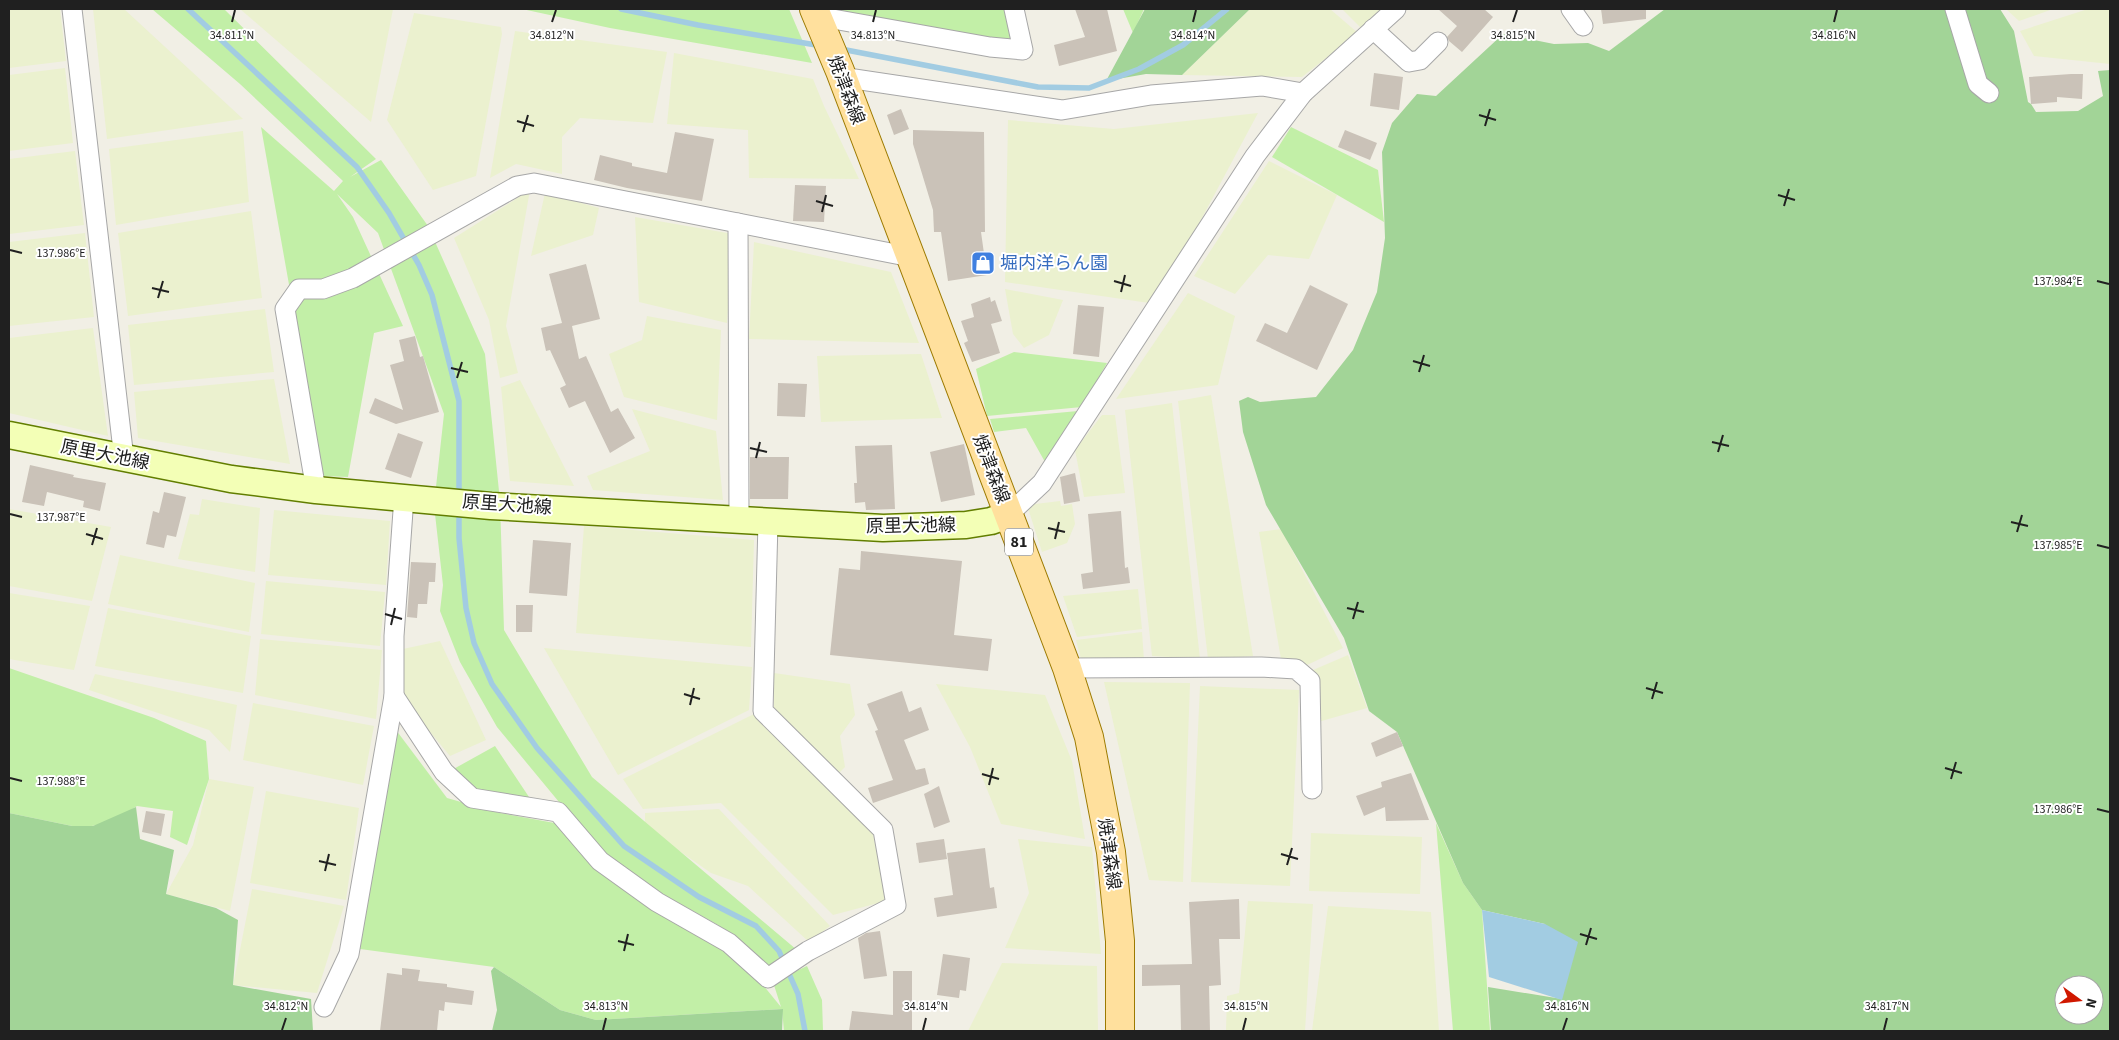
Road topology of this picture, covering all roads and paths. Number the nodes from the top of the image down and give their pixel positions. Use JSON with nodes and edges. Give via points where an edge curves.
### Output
{"nodes":[{"id":1,"x":72,"y":9,"type":"edge"},
{"id":2,"x":1014,"y":9,"type":"edge"},
{"id":3,"x":1396,"y":9,"type":"edge"},
{"id":4,"x":1571,"y":9,"type":"edge"},
{"id":5,"x":1955,"y":9,"type":"edge"},
{"id":6,"x":815,"y":12,"type":"edge"},
{"id":7,"x":1583,"y":26,"type":"dead end"},
{"id":8,"x":1373,"y":30,"type":"junction"},
{"id":9,"x":1438,"y":42,"type":"dead end"},
{"id":10,"x":840,"y":74,"type":"junction"},
{"id":11,"x":1303,"y":93,"type":"junction"},
{"id":12,"x":1989,"y":93,"type":"dead end"},
{"id":13,"x":738,"y":224,"type":"junction"},
{"id":14,"x":911,"y":257,"type":"junction"},
{"id":15,"x":9,"y":436,"type":"edge"},
{"id":16,"x":124,"y":459,"type":"junction"},
{"id":17,"x":316,"y":490,"type":"junction"},
{"id":18,"x":404,"y":497,"type":"junction"},
{"id":19,"x":1008,"y":515,"type":"junction"},
{"id":20,"x":739,"y":520,"type":"junction"},
{"id":21,"x":768,"y":522,"type":"junction"},
{"id":22,"x":1067,"y":668,"type":"junction"},
{"id":23,"x":394,"y":696,"type":"junction"},
{"id":24,"x":1312,"y":789,"type":"dead end"},
{"id":25,"x":324,"y":1007,"type":"dead end"},
{"id":26,"x":1120,"y":1031,"type":"edge"}],
"edges":[{"from":1,"to":16,"type":"street"},
{"from":2,"to":6,"type":"street","via":[[1023,50],[990,47]]},
{"from":3,"to":8,"type":"street"},
{"from":4,"to":7,"type":"street"},
{"from":5,"to":12,"type":"street","via":[[1978,84]]},
{"from":6,"to":10,"type":"main road","name":"焼津森線","number":"81"},
{"from":8,"to":9,"type":"street","via":[[1409,62],[1420,60]]},
{"from":8,"to":11,"type":"street"},
{"from":10,"to":11,"type":"street","via":[[1062,110],[1151,95],[1262,86]]},
{"from":10,"to":14,"type":"main road","name":"焼津森線","number":"81"},
{"from":11,"to":19,"type":"street","via":[[1255,156],[1042,483]]},
{"from":13,"to":14,"type":"street"},
{"from":13,"to":17,"type":"street","via":[[534,183],[517,186],[353,278],[323,289],[299,289],[284,309]]},
{"from":13,"to":20,"type":"street"},
{"from":14,"to":19,"type":"main road","name":"焼津森線","number":"81"},
{"from":15,"to":16,"type":"main road","name":"原里大池線"},
{"from":16,"to":17,"type":"main road","name":"原里大池線","via":[[231,479]]},
{"from":17,"to":18,"type":"main road","name":"原里大池線"},
{"from":18,"to":20,"type":"main road","name":"原里大池線","via":[[491,506]]},
{"from":18,"to":23,"type":"street","via":[[394,636]]},
{"from":19,"to":21,"type":"main road","name":"原里大池線","via":[[966,525],[883,528]]},
{"from":19,"to":22,"type":"main road","name":"焼津森線","number":"81"},
{"from":20,"to":21,"type":"main road","name":"原里大池線"},
{"from":21,"to":23,"type":"street","via":[[764,711],[883,830],[896,905],[808,951],[768,978],[729,943],[657,902],[600,861],[558,812],[472,798],[444,772]]},
{"from":22,"to":24,"type":"street","via":[[1296,669],[1310,681]]},
{"from":22,"to":26,"type":"main road","name":"焼津森線","number":"81","via":[[1089,737],[1111,852],[1120,941]]},
{"from":23,"to":25,"type":"street","via":[[349,954]]}]}
